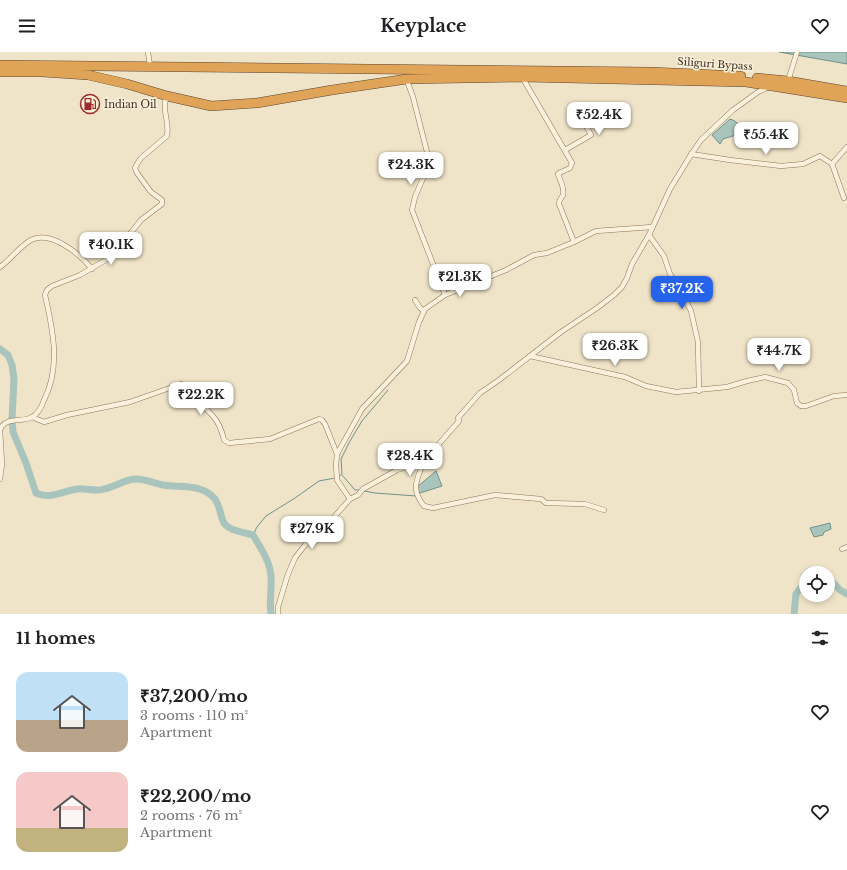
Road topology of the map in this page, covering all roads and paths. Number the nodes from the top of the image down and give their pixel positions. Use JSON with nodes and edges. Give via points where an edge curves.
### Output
{"nodes":[{"id":1,"x":148,"y":52,"type":"edge"},
{"id":2,"x":797,"y":52,"type":"edge"},
{"id":3,"x":0,"y":65,"type":"edge"},
{"id":4,"x":150,"y":66,"type":"junction"},
{"id":5,"x":402,"y":70,"type":"junction"},
{"id":6,"x":0,"y":72,"type":"edge"},
{"id":7,"x":521,"y":74,"type":"junction"},
{"id":8,"x":407,"y":80,"type":"junction"},
{"id":9,"x":788,"y":81,"type":"junction"},
{"id":10,"x":775,"y":82,"type":"junction"},
{"id":11,"x":847,"y":91,"type":"edge"},
{"id":12,"x":167,"y":96,"type":"junction"},
{"id":13,"x":847,"y":98,"type":"edge"},
{"id":14,"x":575,"y":106,"type":"dead end"},
{"id":15,"x":847,"y":146,"type":"edge"},
{"id":16,"x":565,"y":150,"type":"junction"},
{"id":17,"x":691,"y":154,"type":"junction"},
{"id":18,"x":832,"y":164,"type":"junction"},
{"id":19,"x":844,"y":198,"type":"dead end"},
{"id":20,"x":652,"y":227,"type":"junction"},
{"id":21,"x":648,"y":235,"type":"junction"},
{"id":22,"x":574,"y":242,"type":"junction"},
{"id":23,"x":0,"y":266,"type":"edge"},
{"id":24,"x":92,"y":269,"type":"junction"},
{"id":25,"x":445,"y":295,"type":"junction"},
{"id":26,"x":414,"y":300,"type":"dead end"},
{"id":27,"x":424,"y":311,"type":"junction"},
{"id":28,"x":530,"y":356,"type":"junction"},
{"id":29,"x":699,"y":391,"type":"junction"},
{"id":30,"x":847,"y":394,"type":"edge"},
{"id":31,"x":32,"y":417,"type":"junction"},
{"id":32,"x":1,"y":428,"type":"edge"},
{"id":33,"x":337,"y":454,"type":"junction"},
{"id":34,"x":424,"y":461,"type":"junction"},
{"id":35,"x":0,"y":479,"type":"edge"},
{"id":36,"x":350,"y":499,"type":"junction"},
{"id":37,"x":604,"y":510,"type":"dead end"},
{"id":38,"x":847,"y":546,"type":"edge"},
{"id":39,"x":842,"y":549,"type":"dead end"},
{"id":40,"x":278,"y":614,"type":"edge"}],
"edges":[{"from":1,"to":4,"type":"street"},
{"from":2,"to":9,"type":"street"},
{"from":3,"to":4,"type":"highway","name":"Siliguri Bypass"},
{"from":4,"to":5,"type":"highway","name":"Siliguri Bypass"},
{"from":5,"to":7,"type":"highway","name":"Siliguri Bypass"},
{"from":5,"to":8,"type":"street"},
{"from":6,"to":12,"type":"highway","via":[[88,75]]},
{"from":7,"to":8,"type":"highway"},
{"from":7,"to":10,"type":"highway","name":"Siliguri Bypass","via":[[651,72]]},
{"from":7,"to":16,"type":"street"},
{"from":8,"to":12,"type":"highway","via":[[233,106],[211,106]]},
{"from":8,"to":25,"type":"street","via":[[427,152],[426,171],[412,210]]},
{"from":9,"to":10,"type":"highway","name":"Siliguri Bypass"},
{"from":9,"to":11,"type":"highway","name":"Siliguri Bypass"},
{"from":10,"to":13,"type":"highway"},
{"from":10,"to":17,"type":"street","via":[[733,110],[701,140]]},
{"from":12,"to":24,"type":"street","via":[[164,106],[167,136],[141,158],[135,168],[151,192],[162,200],[162,204],[141,220],[115,253]]},
{"from":14,"to":16,"type":"street","via":[[591,135]]},
{"from":15,"to":18,"type":"street"},
{"from":16,"to":22,"type":"street","via":[[572,163],[570,168],[558,174],[563,189],[559,204]]},
{"from":17,"to":18,"type":"street","via":[[781,166],[803,164],[820,156]]},
{"from":17,"to":20,"type":"street","via":[[670,189]]},
{"from":18,"to":19,"type":"street"},
{"from":20,"to":21,"type":"street"},
{"from":20,"to":22,"type":"street","via":[[596,231]]},
{"from":21,"to":28,"type":"street","via":[[618,291]]},
{"from":21,"to":29,"type":"street","via":[[664,256],[670,274],[691,311],[698,342]]},
{"from":22,"to":25,"type":"street","via":[[547,253],[534,255],[506,270]]},
{"from":23,"to":24,"type":"street","via":[[30,241],[44,238],[70,248]]},
{"from":24,"to":31,"type":"street","via":[[47,290],[45,295],[54,343],[54,367],[48,394]]},
{"from":25,"to":27,"type":"street"},
{"from":26,"to":27,"type":"street"},
{"from":27,"to":33,"type":"street","via":[[407,361],[362,409]]},
{"from":28,"to":29,"type":"street","via":[[625,377],[646,386],[676,392]]},
{"from":28,"to":34,"type":"street","via":[[480,393]]},
{"from":29,"to":30,"type":"street","via":[[765,377],[788,383],[801,406]]},
{"from":31,"to":32,"type":"street","via":[[6,422]]},
{"from":31,"to":33,"type":"street","via":[[44,422],[130,402],[181,384],[186,385],[214,416],[224,440],[229,443],[270,439],[319,419],[325,424]]},
{"from":32,"to":35,"type":"street"},
{"from":33,"to":36,"type":"street","via":[[337,477]]},
{"from":34,"to":36,"type":"street","via":[[397,470]]},
{"from":34,"to":37,"type":"street","via":[[415,487],[418,499],[424,506],[433,508],[495,495],[541,499],[546,503],[585,504]]},
{"from":36,"to":40,"type":"street","via":[[326,526],[304,545],[295,558],[288,574]]},
{"from":38,"to":39,"type":"street"}]}
